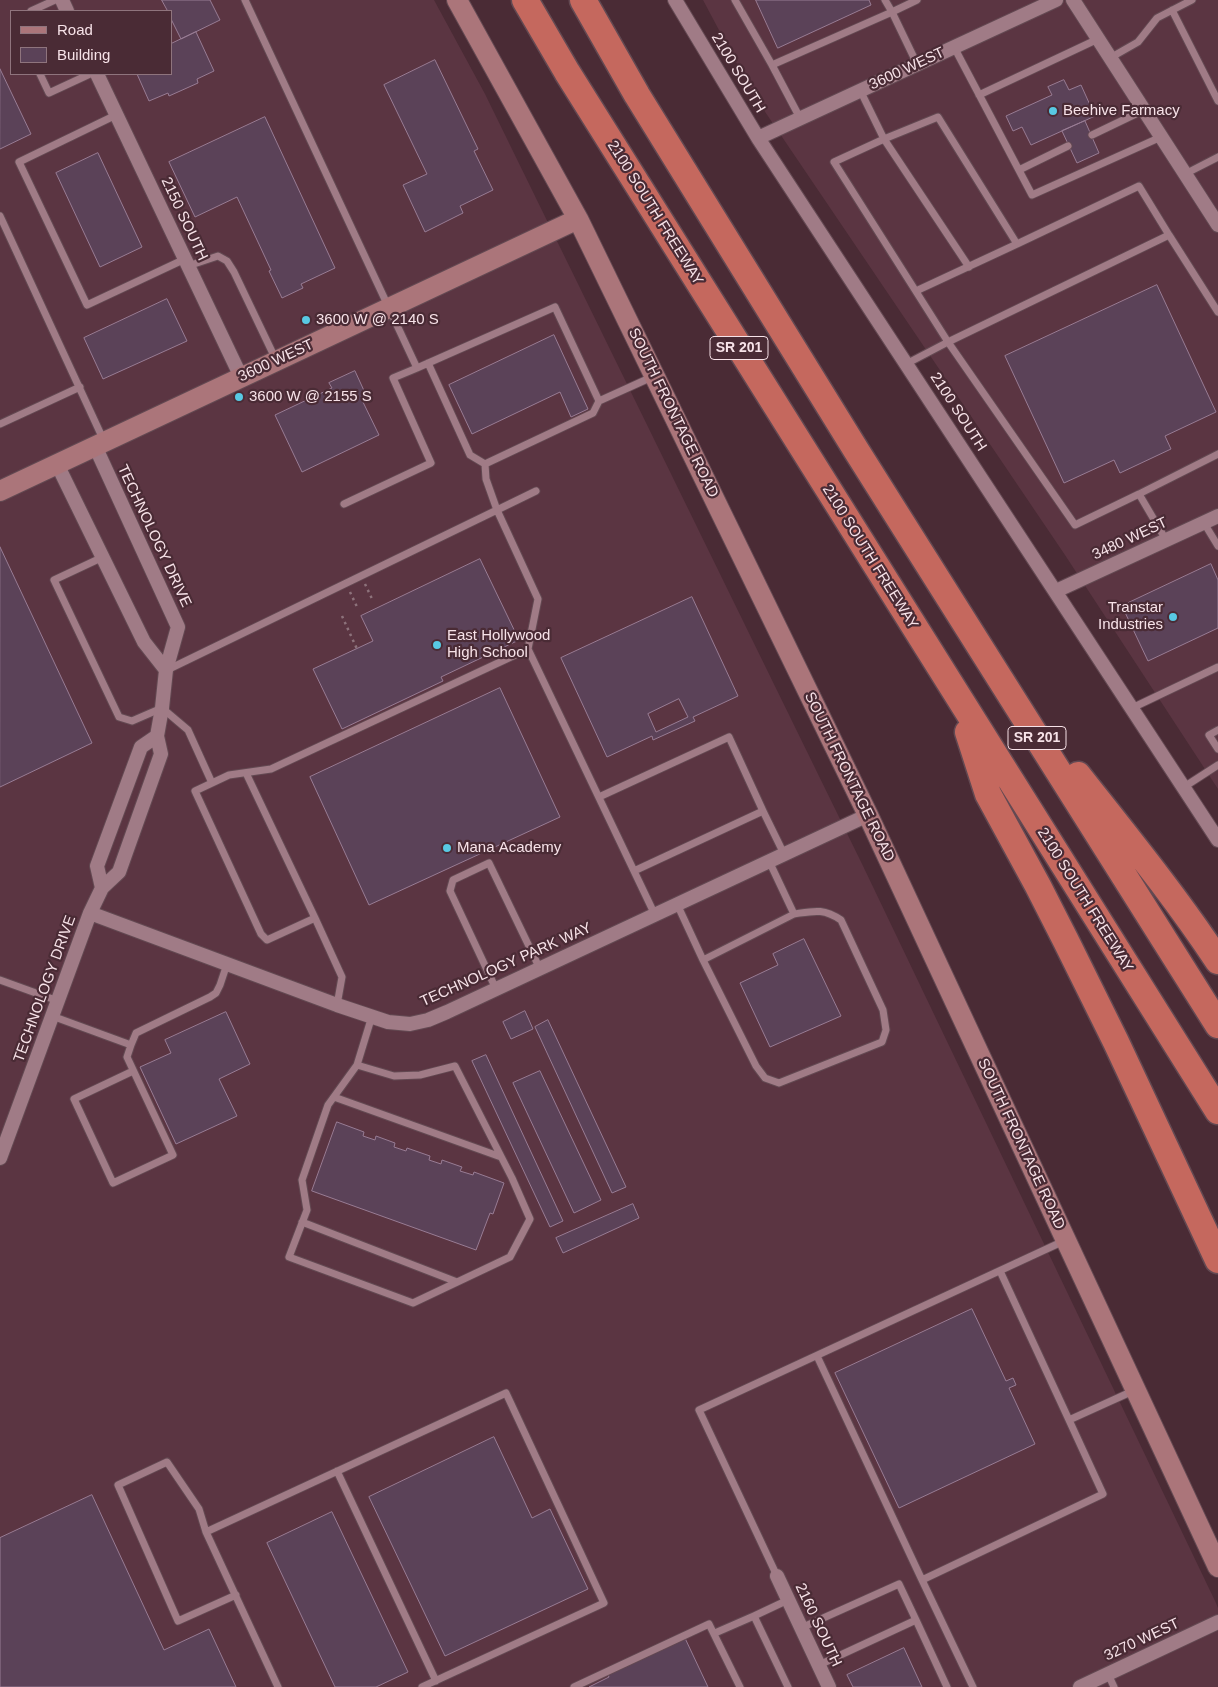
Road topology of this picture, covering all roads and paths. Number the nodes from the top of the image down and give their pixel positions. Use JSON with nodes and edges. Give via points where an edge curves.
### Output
{"nodes":[{"id":1,"x":55,"y":0,"type":"edge"},
{"id":2,"x":245,"y":0,"type":"edge"},
{"id":3,"x":456,"y":0,"type":"edge"},
{"id":4,"x":525,"y":0,"type":"edge"},
{"id":5,"x":584,"y":0,"type":"edge"},
{"id":6,"x":675,"y":0,"type":"edge"},
{"id":7,"x":735,"y":0,"type":"edge"},
{"id":8,"x":885,"y":0,"type":"edge"},
{"id":9,"x":917,"y":0,"type":"edge"},
{"id":10,"x":1056,"y":0,"type":"edge"},
{"id":11,"x":1073,"y":0,"type":"edge"},
{"id":12,"x":1192,"y":0,"type":"edge"},
{"id":13,"x":34,"y":10,"type":"edge"},
{"id":14,"x":1172,"y":10,"type":"junction"},
{"id":15,"x":892,"y":12,"type":"junction"},
{"id":16,"x":1098,"y":39,"type":"junction"},
{"id":17,"x":954,"y":47,"type":"junction"},
{"id":18,"x":1110,"y":58,"type":"junction"},
{"id":19,"x":917,"y":64,"type":"junction"},
{"id":20,"x":772,"y":65,"type":"junction"},
{"id":21,"x":40,"y":75,"type":"edge"},
{"id":22,"x":88,"y":75,"type":"edge"},
{"id":23,"x":97,"y":75,"type":"edge"},
{"id":24,"x":860,"y":90,"type":"junction"},
{"id":25,"x":979,"y":96,"type":"junction"},
{"id":26,"x":1218,"y":101,"type":"edge"},
{"id":27,"x":1144,"y":110,"type":"junction"},
{"id":28,"x":116,"y":115,"type":"junction"},
{"id":29,"x":800,"y":118,"type":"junction"},
{"id":30,"x":1092,"y":135,"type":"dead end"},
{"id":31,"x":1162,"y":137,"type":"junction"},
{"id":32,"x":758,"y":138,"type":"junction"},
{"id":33,"x":884,"y":139,"type":"junction"},
{"id":34,"x":1068,"y":146,"type":"dead end"},
{"id":35,"x":1218,"y":157,"type":"edge"},
{"id":36,"x":1019,"y":170,"type":"junction"},
{"id":37,"x":1185,"y":174,"type":"junction"},
{"id":38,"x":0,"y":216,"type":"edge"},
{"id":39,"x":578,"y":219,"type":"junction"},
{"id":40,"x":1218,"y":224,"type":"edge"},
{"id":41,"x":1169,"y":234,"type":"junction"},
{"id":42,"x":1017,"y":244,"type":"junction"},
{"id":43,"x":187,"y":263,"type":"junction"},
{"id":44,"x":968,"y":267,"type":"junction"},
{"id":45,"x":916,"y":291,"type":"junction"},
{"id":46,"x":389,"y":308,"type":"junction"},
{"id":47,"x":1218,"y":312,"type":"edge"},
{"id":48,"x":948,"y":342,"type":"junction"},
{"id":49,"x":277,"y":360,"type":"junction"},
{"id":50,"x":428,"y":363,"type":"junction"},
{"id":51,"x":906,"y":364,"type":"junction"},
{"id":52,"x":417,"y":368,"type":"junction"},
{"id":53,"x":654,"y":375,"type":"junction"},
{"id":54,"x":241,"y":377,"type":"junction"},
{"id":55,"x":80,"y":387,"type":"junction"},
{"id":56,"x":599,"y":401,"type":"junction"},
{"id":57,"x":0,"y":424,"type":"edge"},
{"id":58,"x":100,"y":444,"type":"junction"},
{"id":59,"x":856,"y":450,"type":"junction"},
{"id":60,"x":1218,"y":454,"type":"edge"},
{"id":61,"x":57,"y":464,"type":"junction"},
{"id":62,"x":484,"y":464,"type":"junction"},
{"id":63,"x":0,"y":490,"type":"edge"},
{"id":64,"x":536,"y":490,"type":"dead end"},
{"id":65,"x":1139,"y":494,"type":"junction"},
{"id":66,"x":344,"y":504,"type":"dead end"},
{"id":67,"x":497,"y":510,"type":"junction"},
{"id":68,"x":1218,"y":516,"type":"edge"},
{"id":69,"x":1204,"y":523,"type":"junction"},
{"id":70,"x":1166,"y":540,"type":"junction"},
{"id":71,"x":1218,"y":546,"type":"edge"},
{"id":72,"x":103,"y":557,"type":"junction"},
{"id":73,"x":362,"y":576,"type":"junction"},
{"id":74,"x":346,"y":583,"type":"junction"},
{"id":75,"x":1056,"y":591,"type":"junction"},
{"id":76,"x":373,"y":601,"type":"dead end"},
{"id":77,"x":358,"y":609,"type":"dead end"},
{"id":78,"x":342,"y":616,"type":"dead end"},
{"id":79,"x":357,"y":649,"type":"dead end"},
{"id":80,"x":528,"y":649,"type":"junction"},
{"id":81,"x":1218,"y":666,"type":"edge"},
{"id":82,"x":166,"y":670,"type":"junction"},
{"id":83,"x":955,"y":694,"type":"junction"},
{"id":84,"x":162,"y":708,"type":"junction"},
{"id":85,"x":1132,"y":708,"type":"junction"},
{"id":86,"x":1218,"y":730,"type":"edge"},
{"id":87,"x":156,"y":736,"type":"junction"},
{"id":88,"x":1218,"y":749,"type":"edge"},
{"id":89,"x":1218,"y":765,"type":"edge"},
{"id":90,"x":246,"y":773,"type":"junction"},
{"id":91,"x":212,"y":784,"type":"junction"},
{"id":92,"x":1184,"y":787,"type":"junction"},
{"id":93,"x":599,"y":797,"type":"junction"},
{"id":94,"x":763,"y":811,"type":"junction"},
{"id":95,"x":868,"y":815,"type":"junction"},
{"id":96,"x":1218,"y":840,"type":"edge"},
{"id":97,"x":784,"y":854,"type":"junction"},
{"id":98,"x":769,"y":861,"type":"junction"},
{"id":99,"x":634,"y":871,"type":"junction"},
{"id":100,"x":102,"y":888,"type":"junction"},
{"id":101,"x":677,"y":904,"type":"junction"},
{"id":102,"x":90,"y":913,"type":"junction"},
{"id":103,"x":794,"y":914,"type":"junction"},
{"id":104,"x":655,"y":915,"type":"junction"},
{"id":105,"x":315,"y":918,"type":"junction"},
{"id":106,"x":703,"y":960,"type":"junction"},
{"id":107,"x":1218,"y":961,"type":"edge"},
{"id":108,"x":227,"y":964,"type":"junction"},
{"id":109,"x":540,"y":969,"type":"junction"},
{"id":110,"x":0,"y":980,"type":"edge"},
{"id":111,"x":496,"y":989,"type":"junction"},
{"id":112,"x":58,"y":1001,"type":"junction"},
{"id":113,"x":337,"y":1005,"type":"junction"},
{"id":114,"x":52,"y":1016,"type":"junction"},
{"id":115,"x":372,"y":1016,"type":"junction"},
{"id":116,"x":1218,"y":1025,"type":"edge"},
{"id":117,"x":131,"y":1045,"type":"junction"},
{"id":118,"x":357,"y":1065,"type":"junction"},
{"id":119,"x":133,"y":1071,"type":"junction"},
{"id":120,"x":334,"y":1097,"type":"junction"},
{"id":121,"x":1218,"y":1111,"type":"edge"},
{"id":122,"x":501,"y":1157,"type":"junction"},
{"id":123,"x":0,"y":1158,"type":"edge"},
{"id":124,"x":302,"y":1222,"type":"junction"},
{"id":125,"x":1066,"y":1240,"type":"junction"},
{"id":126,"x":1218,"y":1260,"type":"edge"},
{"id":127,"x":1000,"y":1271,"type":"junction"},
{"id":128,"x":457,"y":1282,"type":"junction"},
{"id":129,"x":817,"y":1356,"type":"junction"},
{"id":130,"x":1135,"y":1389,"type":"junction"},
{"id":131,"x":1069,"y":1420,"type":"junction"},
{"id":132,"x":337,"y":1471,"type":"junction"},
{"id":133,"x":206,"y":1532,"type":"junction"},
{"id":134,"x":1218,"y":1566,"type":"edge"},
{"id":135,"x":777,"y":1576,"type":"joint"},
{"id":136,"x":922,"y":1580,"type":"junction"},
{"id":137,"x":236,"y":1596,"type":"junction"},
{"id":138,"x":788,"y":1600,"type":"junction"},
{"id":139,"x":754,"y":1616,"type":"junction"},
{"id":140,"x":916,"y":1620,"type":"junction"},
{"id":141,"x":1218,"y":1622,"type":"edge"},
{"id":142,"x":801,"y":1628,"type":"junction"},
{"id":143,"x":715,"y":1633,"type":"junction"},
{"id":144,"x":819,"y":1665,"type":"junction"},
{"id":145,"x":1108,"y":1674,"type":"junction"},
{"id":146,"x":436,"y":1680,"type":"junction"},
{"id":147,"x":278,"y":1687,"type":"edge"},
{"id":148,"x":422,"y":1687,"type":"edge"},
{"id":149,"x":574,"y":1687,"type":"edge"},
{"id":150,"x":740,"y":1687,"type":"edge"},
{"id":151,"x":788,"y":1687,"type":"edge"},
{"id":152,"x":829,"y":1687,"type":"edge"},
{"id":153,"x":947,"y":1687,"type":"edge"},
{"id":154,"x":973,"y":1687,"type":"edge"},
{"id":155,"x":1080,"y":1687,"type":"edge"},
{"id":156,"x":1114,"y":1687,"type":"edge"}],
"edges":[{"from":1,"to":13,"type":"lane"},
{"from":2,"to":46,"type":"lane"},
{"from":3,"to":39,"type":"street","name":"SOUTH FRONTAGE ROAD"},
{"from":4,"to":83,"type":"highway","name":"2100 SOUTH FREEWAY","number":"SR 201"},
{"from":5,"to":59,"type":"highway","number":"SR 201","via":[[637,95]]},
{"from":6,"to":32,"type":"street","name":"2100 SOUTH"},
{"from":7,"to":20,"type":"lane"},
{"from":8,"to":15,"type":"lane"},
{"from":9,"to":15,"type":"lane"},
{"from":10,"to":17,"type":"street","name":"3600 WEST"},
{"from":11,"to":16,"type":"street"},
{"from":12,"to":14,"type":"lane"},
{"from":14,"to":18,"type":"lane","via":[[1157,18],[1138,42]]},
{"from":14,"to":26,"type":"lane"},
{"from":15,"to":19,"type":"lane"},
{"from":15,"to":20,"type":"lane"},
{"from":16,"to":18,"type":"street"},
{"from":16,"to":25,"type":"lane"},
{"from":17,"to":19,"type":"street","name":"3600 WEST"},
{"from":17,"to":25,"type":"lane"},
{"from":18,"to":27,"type":"street"},
{"from":19,"to":24,"type":"street","name":"3600 WEST"},
{"from":20,"to":29,"type":"lane"},
{"from":21,"to":22,"type":"lane","via":[[49,93]]},
{"from":23,"to":28,"type":"street","name":"2150 SOUTH"},
{"from":24,"to":29,"type":"street","name":"3600 WEST"},
{"from":24,"to":33,"type":"lane"},
{"from":25,"to":36,"type":"lane"},
{"from":27,"to":30,"type":"lane"},
{"from":27,"to":31,"type":"street"},
{"from":28,"to":43,"type":"street","name":"2150 SOUTH"},
{"from":28,"to":43,"type":"lane","via":[[19,162],[87,305]]},
{"from":29,"to":32,"type":"street","name":"3600 WEST"},
{"from":31,"to":36,"type":"lane","via":[[1032,195]]},
{"from":31,"to":37,"type":"street"},
{"from":32,"to":51,"type":"street","name":"2100 SOUTH"},
{"from":33,"to":42,"type":"lane","via":[[938,117]]},
{"from":33,"to":44,"type":"lane"},
{"from":33,"to":45,"type":"lane","via":[[834,162]]},
{"from":34,"to":36,"type":"lane"},
{"from":35,"to":37,"type":"lane"},
{"from":37,"to":40,"type":"street"},
{"from":38,"to":55,"type":"lane"},
{"from":39,"to":46,"type":"street","name":"3600 WEST"},
{"from":39,"to":53,"type":"street","name":"SOUTH FRONTAGE ROAD"},
{"from":41,"to":42,"type":"lane","via":[[1139,186]]},
{"from":41,"to":47,"type":"lane"},
{"from":41,"to":48,"type":"lane"},
{"from":42,"to":44,"type":"lane"},
{"from":43,"to":49,"type":"lane","via":[[218,256],[227,262]]},
{"from":43,"to":54,"type":"street","name":"2150 SOUTH"},
{"from":44,"to":45,"type":"lane"},
{"from":45,"to":48,"type":"lane"},
{"from":46,"to":49,"type":"street","name":"3600 WEST"},
{"from":46,"to":52,"type":"lane"},
{"from":48,"to":51,"type":"lane"},
{"from":48,"to":65,"type":"lane","via":[[1075,525]]},
{"from":49,"to":54,"type":"street","name":"3600 WEST"},
{"from":50,"to":52,"type":"lane"},
{"from":50,"to":56,"type":"lane","via":[[555,307]]},
{"from":50,"to":62,"type":"lane","via":[[470,455]]},
{"from":51,"to":75,"type":"street","name":"2100 SOUTH"},
{"from":52,"to":66,"type":"lane","via":[[393,378],[430,463]]},
{"from":53,"to":56,"type":"lane"},
{"from":53,"to":95,"type":"street","name":"SOUTH FRONTAGE ROAD"},
{"from":54,"to":58,"type":"street","name":"3600 WEST"},
{"from":55,"to":57,"type":"lane"},
{"from":55,"to":58,"type":"lane"},
{"from":56,"to":62,"type":"lane","via":[[593,412]]},
{"from":58,"to":61,"type":"street","name":"3600 WEST"},
{"from":58,"to":82,"type":"street","name":"TECHNOLOGY DRIVE","via":[[178,627]]},
{"from":59,"to":107,"type":"highway","via":[[1046,734],[1155,872]]},
{"from":59,"to":116,"type":"highway","number":"SR 201"},
{"from":60,"to":65,"type":"lane"},
{"from":61,"to":63,"type":"street","name":"3600 WEST"},
{"from":61,"to":72,"type":"street"},
{"from":62,"to":67,"type":"lane"},
{"from":64,"to":67,"type":"lane"},
{"from":65,"to":70,"type":"lane"},
{"from":67,"to":73,"type":"lane"},
{"from":67,"to":80,"type":"lane","via":[[538,599]]},
{"from":68,"to":69,"type":"street","name":"3480 WEST"},
{"from":69,"to":70,"type":"street","name":"3480 WEST"},
{"from":69,"to":71,"type":"lane"},
{"from":70,"to":75,"type":"street","name":"3480 WEST"},
{"from":72,"to":82,"type":"street","via":[[144,642]]},
{"from":72,"to":84,"type":"lane","via":[[54,580],[119,717],[132,721]]},
{"from":73,"to":74,"type":"lane"},
{"from":73,"to":76,"type":"path"},
{"from":74,"to":77,"type":"path"},
{"from":74,"to":82,"type":"lane"},
{"from":75,"to":85,"type":"street","name":"2100 SOUTH"},
{"from":78,"to":79,"type":"path"},
{"from":80,"to":90,"type":"lane","via":[[271,769]]},
{"from":80,"to":93,"type":"lane"},
{"from":81,"to":85,"type":"lane"},
{"from":82,"to":84,"type":"street","name":"TECHNOLOGY DRIVE"},
{"from":83,"to":121,"type":"highway","name":"2100 SOUTH FREEWAY","number":"SR 201"},
{"from":83,"to":126,"type":"highway","via":[[988,794],[1116,1042]]},
{"from":84,"to":87,"type":"street","name":"TECHNOLOGY DRIVE"},
{"from":84,"to":91,"type":"lane","via":[[188,730]]},
{"from":85,"to":92,"type":"street","name":"2100 SOUTH"},
{"from":86,"to":88,"type":"lane","via":[[1209,735]]},
{"from":87,"to":100,"type":"street","name":"TECHNOLOGY DRIVE","via":[[161,754],[118,872]]},
{"from":87,"to":100,"type":"street","via":[[141,747],[97,866]]},
{"from":89,"to":92,"type":"lane"},
{"from":90,"to":91,"type":"lane","via":[[229,775]]},
{"from":90,"to":105,"type":"lane"},
{"from":91,"to":105,"type":"lane","via":[[195,792],[261,934],[267,940]]},
{"from":92,"to":96,"type":"street","name":"2100 SOUTH"},
{"from":93,"to":94,"type":"lane","via":[[729,737]]},
{"from":93,"to":99,"type":"lane"},
{"from":94,"to":97,"type":"lane"},
{"from":94,"to":99,"type":"lane"},
{"from":95,"to":97,"type":"street","name":"TECHNOLOGY PARK WAY"},
{"from":95,"to":125,"type":"street","name":"SOUTH FRONTAGE ROAD"},
{"from":97,"to":98,"type":"street","name":"TECHNOLOGY PARK WAY"},
{"from":98,"to":101,"type":"street","name":"TECHNOLOGY PARK WAY"},
{"from":98,"to":103,"type":"lane"},
{"from":99,"to":104,"type":"lane"},
{"from":100,"to":102,"type":"street","name":"TECHNOLOGY DRIVE"},
{"from":101,"to":104,"type":"street","name":"TECHNOLOGY PARK WAY"},
{"from":101,"to":106,"type":"lane"},
{"from":102,"to":108,"type":"street","name":"TECHNOLOGY PARK WAY"},
{"from":102,"to":112,"type":"street","name":"TECHNOLOGY DRIVE"},
{"from":103,"to":106,"type":"lane"},
{"from":103,"to":106,"type":"lane","via":[[816,911],[830,913],[841,920],[883,1010],[886,1030],[882,1042],[779,1083],[765,1078]]},
{"from":104,"to":109,"type":"street","name":"TECHNOLOGY PARK WAY"},
{"from":105,"to":113,"type":"lane","via":[[342,977]]},
{"from":108,"to":113,"type":"street","name":"TECHNOLOGY PARK WAY"},
{"from":108,"to":117,"type":"lane","via":[[216,993],[136,1033]]},
{"from":109,"to":111,"type":"street","name":"TECHNOLOGY PARK WAY"},
{"from":109,"to":111,"type":"lane","via":[[489,863],[453,880],[450,891]]},
{"from":110,"to":112,"type":"lane"},
{"from":111,"to":115,"type":"street","name":"TECHNOLOGY PARK WAY","via":[[428,1020],[410,1024],[388,1022]]},
{"from":112,"to":114,"type":"street","name":"TECHNOLOGY DRIVE"},
{"from":113,"to":115,"type":"street","name":"TECHNOLOGY PARK WAY"},
{"from":114,"to":117,"type":"lane"},
{"from":114,"to":123,"type":"street","name":"TECHNOLOGY DRIVE"},
{"from":115,"to":118,"type":"lane"},
{"from":117,"to":119,"type":"lane","via":[[127,1057]]},
{"from":118,"to":120,"type":"lane"},
{"from":118,"to":122,"type":"lane","via":[[394,1076],[420,1075],[455,1066]]},
{"from":119,"to":119,"type":"lane","via":[[173,1155],[114,1183],[74,1099]]},
{"from":120,"to":122,"type":"lane"},
{"from":120,"to":124,"type":"lane","via":[[328,1105],[302,1180],[307,1210]]},
{"from":122,"to":128,"type":"lane","via":[[530,1218],[510,1257]]},
{"from":124,"to":128,"type":"lane"},
{"from":124,"to":128,"type":"lane","via":[[289,1257],[413,1303]]},
{"from":125,"to":127,"type":"lane"},
{"from":125,"to":130,"type":"street","name":"SOUTH FRONTAGE ROAD"},
{"from":127,"to":129,"type":"lane"},
{"from":127,"to":131,"type":"lane"},
{"from":129,"to":135,"type":"lane","via":[[699,1410]]},
{"from":129,"to":136,"type":"lane"},
{"from":130,"to":131,"type":"lane"},
{"from":130,"to":134,"type":"street","name":"SOUTH FRONTAGE ROAD"},
{"from":131,"to":136,"type":"lane","via":[[1103,1494]]},
{"from":132,"to":133,"type":"lane"},
{"from":132,"to":146,"type":"lane"},
{"from":132,"to":146,"type":"lane","via":[[506,1393],[604,1603]]},
{"from":133,"to":137,"type":"lane"},
{"from":133,"to":137,"type":"lane","via":[[199,1509],[167,1462],[118,1485],[178,1621]]},
{"from":135,"to":138,"type":"street","name":"2160 SOUTH"},
{"from":136,"to":154,"type":"lane"},
{"from":137,"to":147,"type":"lane"},
{"from":138,"to":139,"type":"lane"},
{"from":138,"to":142,"type":"street","name":"2160 SOUTH"},
{"from":139,"to":143,"type":"lane"},
{"from":139,"to":151,"type":"lane"},
{"from":140,"to":142,"type":"lane","via":[[899,1584]]},
{"from":140,"to":144,"type":"lane"},
{"from":140,"to":153,"type":"lane"},
{"from":141,"to":145,"type":"street","name":"3270 WEST"},
{"from":142,"to":144,"type":"street","name":"2160 SOUTH"},
{"from":143,"to":149,"type":"lane","via":[[709,1624]]},
{"from":143,"to":150,"type":"lane"},
{"from":144,"to":152,"type":"street","name":"2160 SOUTH"},
{"from":145,"to":155,"type":"street","name":"3270 WEST"},
{"from":145,"to":156,"type":"lane"},
{"from":146,"to":148,"type":"lane"}]}
